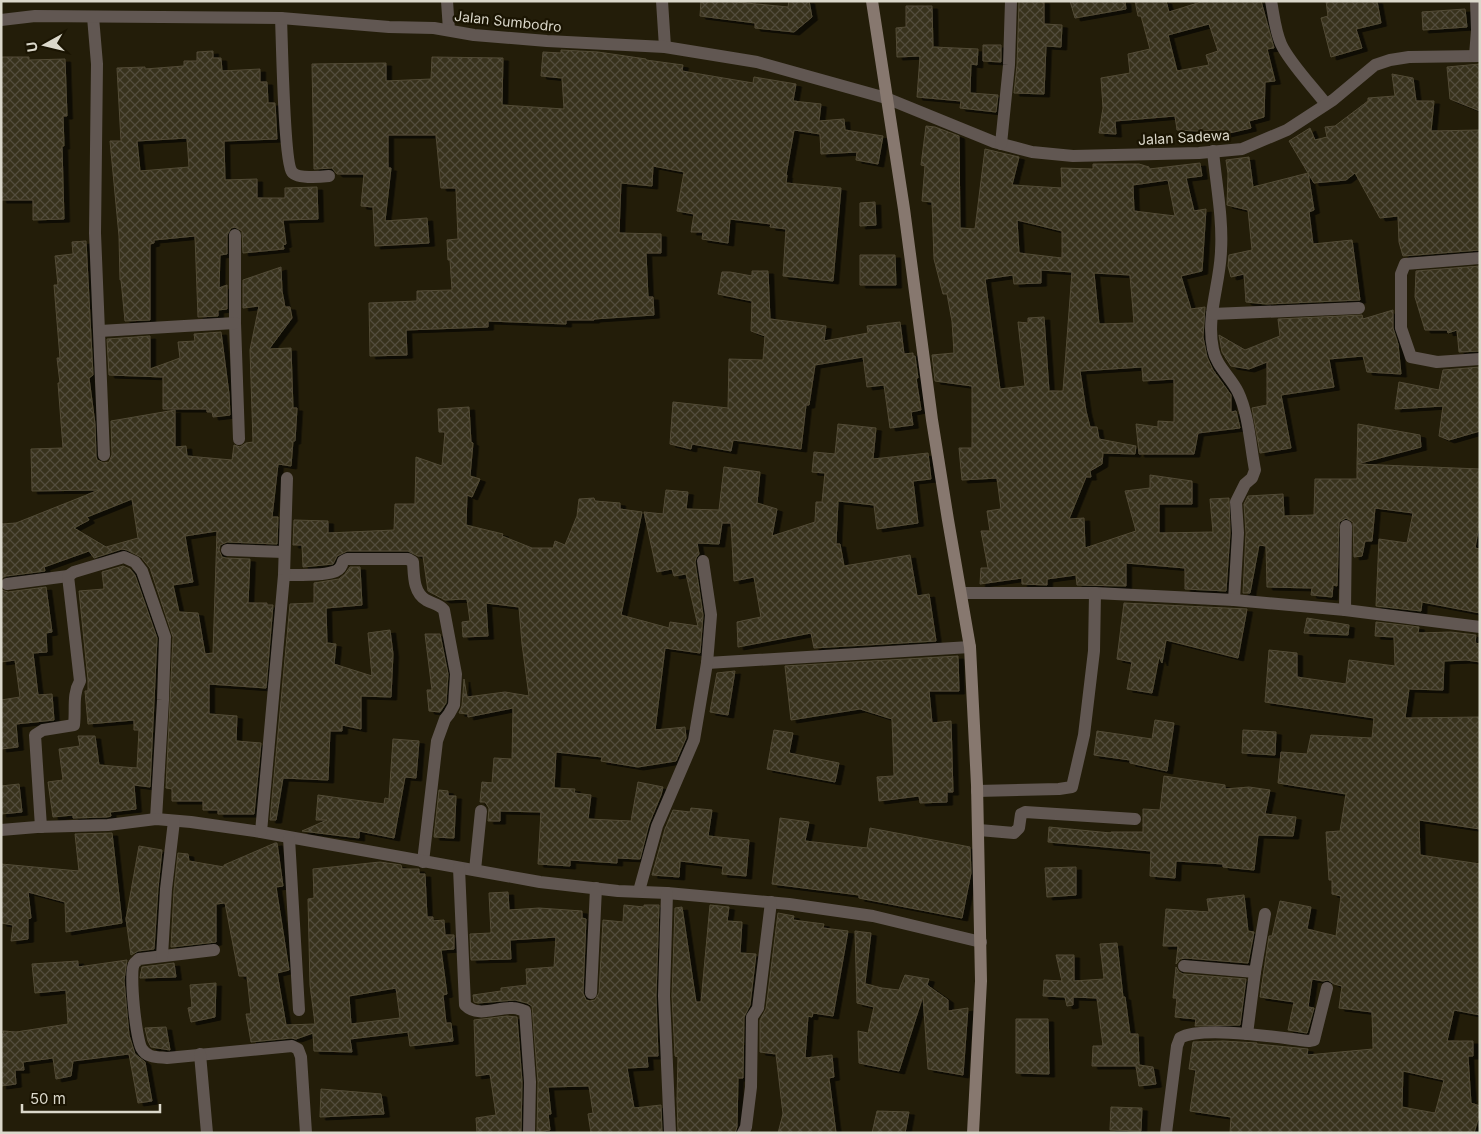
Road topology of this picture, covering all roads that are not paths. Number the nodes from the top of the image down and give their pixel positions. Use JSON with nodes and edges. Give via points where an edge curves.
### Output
{"nodes":[{"id":1,"x":447,"y":1,"type":"edge"},
{"id":2,"x":662,"y":1,"type":"edge"},
{"id":3,"x":872,"y":1,"type":"edge"},
{"id":4,"x":1011,"y":1,"type":"edge"},
{"id":5,"x":1271,"y":1,"type":"edge"},
{"id":6,"x":1476,"y":1,"type":"edge"},
{"id":7,"x":93,"y":17,"type":"junction"},
{"id":8,"x":282,"y":18,"type":"junction"},
{"id":9,"x":1,"y":20,"type":"edge"},
{"id":10,"x":450,"y":30,"type":"junction"},
{"id":11,"x":665,"y":47,"type":"junction"},
{"id":12,"x":1477,"y":52,"type":"edge"},
{"id":13,"x":886,"y":98,"type":"junction"},
{"id":14,"x":903,"y":104,"type":"joint"},
{"id":15,"x":1326,"y":104,"type":"junction"},
{"id":16,"x":1001,"y":144,"type":"junction"},
{"id":17,"x":1213,"y":152,"type":"junction"},
{"id":18,"x":329,"y":176,"type":"dead end"},
{"id":19,"x":235,"y":235,"type":"dead end"},
{"id":20,"x":1480,"y":258,"type":"edge"},
{"id":21,"x":1359,"y":308,"type":"dead end"},
{"id":22,"x":1212,"y":314,"type":"junction"},
{"id":23,"x":235,"y":323,"type":"junction"},
{"id":24,"x":100,"y":331,"type":"junction"},
{"id":25,"x":1480,"y":359,"type":"edge"},
{"id":26,"x":239,"y":439,"type":"dead end"},
{"id":27,"x":104,"y":455,"type":"dead end"},
{"id":28,"x":287,"y":478,"type":"dead end"},
{"id":29,"x":1346,"y":526,"type":"dead end"},
{"id":30,"x":227,"y":550,"type":"dead end"},
{"id":31,"x":284,"y":552,"type":"junction"},
{"id":32,"x":703,"y":561,"type":"dead end"},
{"id":33,"x":284,"y":575,"type":"junction"},
{"id":34,"x":68,"y":576,"type":"junction"},
{"id":35,"x":7,"y":584,"type":"dead end"},
{"id":36,"x":1095,"y":593,"type":"junction"},
{"id":37,"x":962,"y":594,"type":"junction"},
{"id":38,"x":1234,"y":600,"type":"junction"},
{"id":39,"x":1345,"y":610,"type":"junction"},
{"id":40,"x":1480,"y":627,"type":"edge"},
{"id":41,"x":970,"y":647,"type":"junction"},
{"id":42,"x":707,"y":663,"type":"junction"},
{"id":43,"x":977,"y":791,"type":"junction"},
{"id":44,"x":481,"y":811,"type":"dead end"},
{"id":45,"x":156,"y":819,"type":"junction"},
{"id":46,"x":1135,"y":819,"type":"dead end"},
{"id":47,"x":174,"y":822,"type":"junction"},
{"id":48,"x":41,"y":827,"type":"junction"},
{"id":49,"x":1,"y":830,"type":"edge"},
{"id":50,"x":979,"y":830,"type":"junction"},
{"id":51,"x":261,"y":832,"type":"junction"},
{"id":52,"x":289,"y":838,"type":"junction"},
{"id":53,"x":423,"y":862,"type":"junction"},
{"id":54,"x":459,"y":868,"type":"junction"},
{"id":55,"x":475,"y":870,"type":"junction"},
{"id":56,"x":596,"y":888,"type":"junction"},
{"id":57,"x":639,"y":891,"type":"junction"},
{"id":58,"x":667,"y":893,"type":"junction"},
{"id":59,"x":771,"y":902,"type":"junction"},
{"id":60,"x":1265,"y":914,"type":"dead end"},
{"id":61,"x":981,"y":942,"type":"junction"},
{"id":62,"x":214,"y":950,"type":"dead end"},
{"id":63,"x":162,"y":956,"type":"junction"},
{"id":64,"x":1184,"y":966,"type":"dead end"},
{"id":65,"x":1255,"y":972,"type":"junction"},
{"id":66,"x":1327,"y":988,"type":"dead end"},
{"id":67,"x":590,"y":992,"type":"dead end"},
{"id":68,"x":299,"y":1010,"type":"dead end"},
{"id":69,"x":1247,"y":1034,"type":"junction"},
{"id":70,"x":200,"y":1054,"type":"junction"},
{"id":71,"x":207,"y":1133,"type":"edge"},
{"id":72,"x":306,"y":1133,"type":"edge"},
{"id":73,"x":529,"y":1133,"type":"edge"},
{"id":74,"x":670,"y":1133,"type":"edge"},
{"id":75,"x":743,"y":1133,"type":"edge"},
{"id":76,"x":973,"y":1133,"type":"edge"},
{"id":77,"x":1166,"y":1133,"type":"edge"}],
"edges":[{"from":1,"to":10,"type":"street"},
{"from":2,"to":11,"type":"street"},
{"from":3,"to":13,"type":"main road"},
{"from":4,"to":16,"type":"street"},
{"from":5,"to":15,"type":"street","via":[[1282,45]]},
{"from":6,"to":12,"type":"street"},
{"from":7,"to":8,"type":"street","name":"Jalan Sumbodro"},
{"from":7,"to":9,"type":"street","name":"Jalan Sumbodro","via":[[36,16]]},
{"from":7,"to":24,"type":"street","via":[[97,64],[95,233]]},
{"from":8,"to":10,"type":"street","name":"Jalan Sumbodro"},
{"from":8,"to":18,"type":"street","via":[[289,166],[297,176]]},
{"from":10,"to":11,"type":"street","name":"Jalan Sumbodro","via":[[474,35]]},
{"from":11,"to":13,"type":"street","name":"Jalan Sumbodro","via":[[757,62]]},
{"from":12,"to":15,"type":"street","name":"Jalan Sadewa","via":[[1409,57],[1375,65]]},
{"from":13,"to":14,"type":"street","name":"Jalan Sumbodro"},
{"from":13,"to":37,"type":"main road","via":[[938,456]]},
{"from":14,"to":16,"type":"street","name":"Jalan Sadewa"},
{"from":15,"to":17,"type":"street","name":"Jalan Sadewa","via":[[1287,130],[1261,142],[1242,149]]},
{"from":16,"to":17,"type":"street","name":"Jalan Sadewa","via":[[1032,152],[1073,156]]},
{"from":17,"to":22,"type":"street","via":[[1221,249]]},
{"from":19,"to":23,"type":"street"},
{"from":20,"to":25,"type":"street","via":[[1405,264],[1401,274],[1401,328],[1410,357],[1437,362]]},
{"from":21,"to":22,"type":"street"},
{"from":22,"to":38,"type":"street","via":[[1213,350],[1217,363],[1239,394],[1255,470],[1236,502],[1238,533]]},
{"from":23,"to":24,"type":"street"},
{"from":23,"to":26,"type":"street"},
{"from":24,"to":27,"type":"street"},
{"from":28,"to":31,"type":"street"},
{"from":29,"to":39,"type":"street"},
{"from":30,"to":31,"type":"street"},
{"from":31,"to":33,"type":"street"},
{"from":32,"to":42,"type":"street","via":[[711,615]]},
{"from":33,"to":51,"type":"street"},
{"from":33,"to":53,"type":"street","via":[[336,571],[347,559],[408,559],[412,562],[416,588],[424,598],[444,610],[456,674],[454,705],[445,719],[438,742]]},
{"from":34,"to":35,"type":"street"},
{"from":34,"to":45,"type":"street","via":[[124,558],[136,562],[151,595],[164,637]]},
{"from":34,"to":48,"type":"street","via":[[80,681],[74,698],[74,725],[43,730],[35,735]]},
{"from":36,"to":37,"type":"street"},
{"from":36,"to":38,"type":"street"},
{"from":36,"to":43,"type":"street","via":[[1094,651],[1084,735],[1072,787]]},
{"from":37,"to":41,"type":"main road"},
{"from":38,"to":39,"type":"street"},
{"from":39,"to":40,"type":"street"},
{"from":41,"to":42,"type":"street"},
{"from":41,"to":43,"type":"main road"},
{"from":42,"to":57,"type":"street","via":[[694,740],[657,826]]},
{"from":43,"to":50,"type":"main road"},
{"from":44,"to":55,"type":"street"},
{"from":45,"to":47,"type":"street"},
{"from":45,"to":48,"type":"street","via":[[108,825]]},
{"from":46,"to":50,"type":"street","via":[[1025,812],[1021,814],[1020,828],[1014,833]]},
{"from":47,"to":51,"type":"street"},
{"from":47,"to":63,"type":"street"},
{"from":48,"to":49,"type":"street"},
{"from":50,"to":61,"type":"main road"},
{"from":51,"to":52,"type":"street"},
{"from":52,"to":53,"type":"street"},
{"from":52,"to":68,"type":"street"},
{"from":53,"to":54,"type":"street"},
{"from":54,"to":55,"type":"street"},
{"from":54,"to":73,"type":"street","via":[[465,1005],[476,1012],[515,1008],[525,1011],[530,1082]]},
{"from":55,"to":56,"type":"street"},
{"from":56,"to":57,"type":"street"},
{"from":56,"to":67,"type":"street"},
{"from":57,"to":58,"type":"street"},
{"from":58,"to":59,"type":"street"},
{"from":58,"to":74,"type":"street","via":[[664,996]]},
{"from":59,"to":61,"type":"street","via":[[872,916]]},
{"from":59,"to":75,"type":"street","via":[[758,1008],[752,1016],[751,1087]]},
{"from":60,"to":65,"type":"street"},
{"from":61,"to":76,"type":"main road"},
{"from":62,"to":63,"type":"street"},
{"from":63,"to":70,"type":"street","via":[[139,959],[133,965],[137,1039],[149,1056],[167,1058]]},
{"from":64,"to":65,"type":"street"},
{"from":65,"to":69,"type":"street"},
{"from":66,"to":69,"type":"street","via":[[1314,1040]]},
{"from":69,"to":77,"type":"street","via":[[1194,1033],[1180,1038]]},
{"from":70,"to":71,"type":"street"},
{"from":70,"to":72,"type":"street","via":[[292,1046],[298,1049]]}]}
